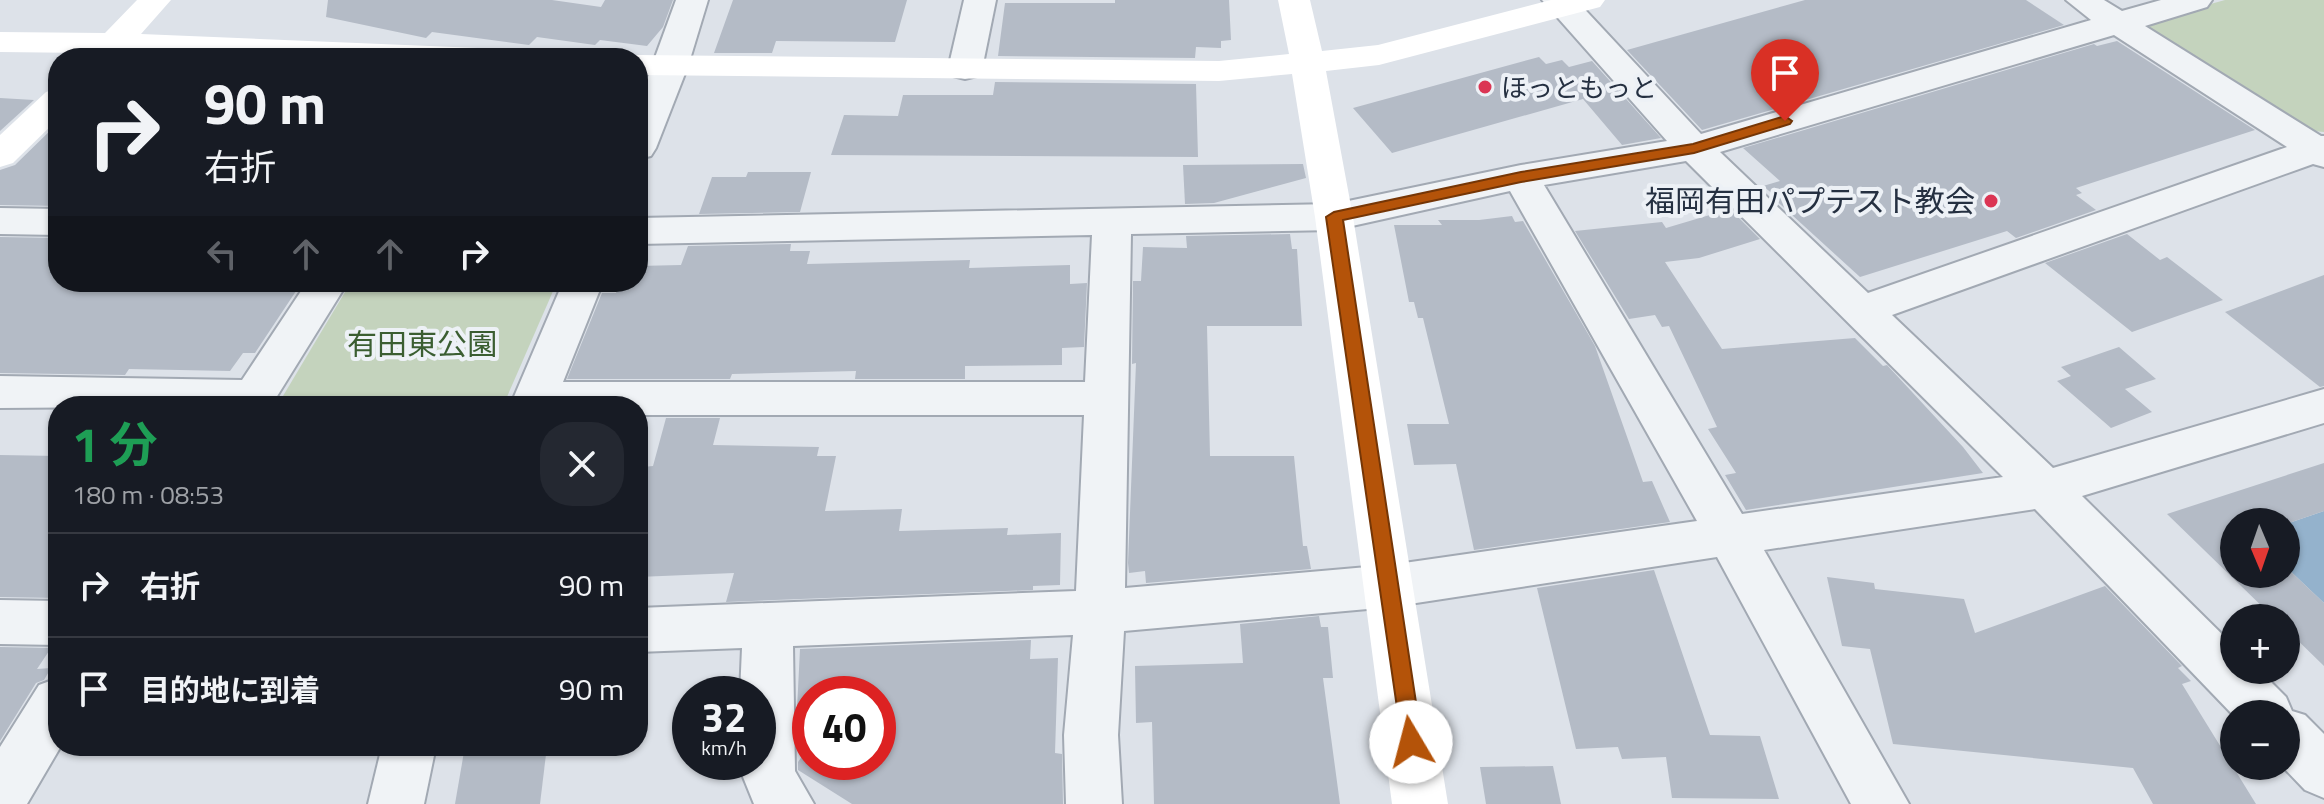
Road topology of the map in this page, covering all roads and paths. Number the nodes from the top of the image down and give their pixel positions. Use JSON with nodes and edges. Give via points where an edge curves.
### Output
{"nodes":[{"id":1,"x":155,"y":0,"type":"edge"},
{"id":2,"x":692,"y":0,"type":"edge"},
{"id":3,"x":980,"y":0,"type":"edge"},
{"id":4,"x":1294,"y":0,"type":"edge"},
{"id":5,"x":2082,"y":0,"type":"edge"},
{"id":6,"x":2196,"y":0,"type":"edge"},
{"id":7,"x":1570,"y":2,"type":"edge"},
{"id":8,"x":2117,"y":22,"type":"junction"},
{"id":9,"x":0,"y":42,"type":"edge"},
{"id":10,"x":72,"y":48,"type":"edge"},
{"id":11,"x":111,"y":48,"type":"edge"},
{"id":12,"x":1307,"y":63,"type":"junction"},
{"id":13,"x":654,"y":65,"type":"edge"},
{"id":14,"x":965,"y":69,"type":"junction"},
{"id":15,"x":648,"y":96,"type":"edge"},
{"id":16,"x":48,"y":109,"type":"edge"},
{"id":17,"x":1694,"y":148,"type":"junction"},
{"id":18,"x":2321,"y":151,"type":"edge"},
{"id":19,"x":0,"y":155,"type":"edge"},
{"id":20,"x":1521,"y":177,"type":"junction"},
{"id":21,"x":1334,"y":217,"type":"junction"},
{"id":22,"x":0,"y":221,"type":"edge"},
{"id":23,"x":48,"y":222,"type":"edge"},
{"id":24,"x":1112,"y":223,"type":"junction"},
{"id":25,"x":648,"y":231,"type":"edge"},
{"id":26,"x":322,"y":292,"type":"edge"},
{"id":27,"x":579,"y":292,"type":"edge"},
{"id":28,"x":1863,"y":310,"type":"junction"},
{"id":29,"x":0,"y":392,"type":"edge"},
{"id":30,"x":112,"y":396,"type":"edge"},
{"id":31,"x":254,"y":396,"type":"edge"},
{"id":32,"x":536,"y":396,"type":"edge"},
{"id":33,"x":1106,"y":398,"type":"junction"},
{"id":34,"x":648,"y":402,"type":"edge"},
{"id":35,"x":2324,"y":406,"type":"edge"},
{"id":36,"x":2045,"y":489,"type":"junction"},
{"id":37,"x":1729,"y":534,"type":"junction"},
{"id":38,"x":1390,"y":586,"type":"junction"},
{"id":39,"x":1100,"y":612,"type":"junction"},
{"id":40,"x":0,"y":622,"type":"edge"},
{"id":41,"x":48,"y":623,"type":"edge"},
{"id":42,"x":773,"y":625,"type":"junction"},
{"id":43,"x":648,"y":630,"type":"edge"},
{"id":44,"x":2253,"y":700,"type":"edge"},
{"id":45,"x":48,"y":718,"type":"edge"},
{"id":46,"x":2300,"y":747,"type":"edge"},
{"id":47,"x":407,"y":756,"type":"edge"},
{"id":48,"x":2324,"y":772,"type":"edge"},
{"id":49,"x":0,"y":797,"type":"edge"},
{"id":50,"x":396,"y":804,"type":"edge"},
{"id":51,"x":786,"y":804,"type":"edge"},
{"id":52,"x":1094,"y":804,"type":"edge"},
{"id":53,"x":1420,"y":804,"type":"edge"},
{"id":54,"x":1881,"y":804,"type":"edge"}],
"edges":[{"from":1,"to":11,"type":"street"},
{"from":2,"to":13,"type":"street"},
{"from":3,"to":14,"type":"street"},
{"from":4,"to":12,"type":"street"},
{"from":5,"to":8,"type":"street"},
{"from":6,"to":8,"type":"street"},
{"from":7,"to":12,"type":"street","via":[[1379,55]]},
{"from":7,"to":17,"type":"street"},
{"from":8,"to":17,"type":"street"},
{"from":8,"to":18,"type":"street"},
{"from":9,"to":10,"type":"street"},
{"from":12,"to":14,"type":"street","via":[[1219,71]]},
{"from":12,"to":21,"type":"street"},
{"from":13,"to":14,"type":"street"},
{"from":13,"to":15,"type":"street"},
{"from":16,"to":19,"type":"street"},
{"from":17,"to":20,"type":"street"},
{"from":17,"to":28,"type":"street"},
{"from":18,"to":28,"type":"street"},
{"from":20,"to":21,"type":"street"},
{"from":20,"to":37,"type":"street"},
{"from":21,"to":24,"type":"street"},
{"from":21,"to":38,"type":"street"},
{"from":22,"to":23,"type":"street"},
{"from":24,"to":25,"type":"street"},
{"from":24,"to":33,"type":"street"},
{"from":26,"to":31,"type":"street"},
{"from":27,"to":32,"type":"street"},
{"from":28,"to":36,"type":"street"},
{"from":29,"to":30,"type":"street"},
{"from":33,"to":34,"type":"street"},
{"from":33,"to":39,"type":"street"},
{"from":35,"to":36,"type":"street"},
{"from":36,"to":37,"type":"street"},
{"from":36,"to":44,"type":"street"},
{"from":37,"to":38,"type":"street"},
{"from":37,"to":54,"type":"street"},
{"from":38,"to":39,"type":"street"},
{"from":38,"to":53,"type":"street"},
{"from":39,"to":42,"type":"street"},
{"from":39,"to":52,"type":"street","via":[[1091,735]]},
{"from":40,"to":41,"type":"street"},
{"from":42,"to":43,"type":"street"},
{"from":42,"to":51,"type":"street","via":[[766,653],[768,772]]},
{"from":45,"to":49,"type":"street"},
{"from":46,"to":48,"type":"street"},
{"from":47,"to":50,"type":"street"}]}
